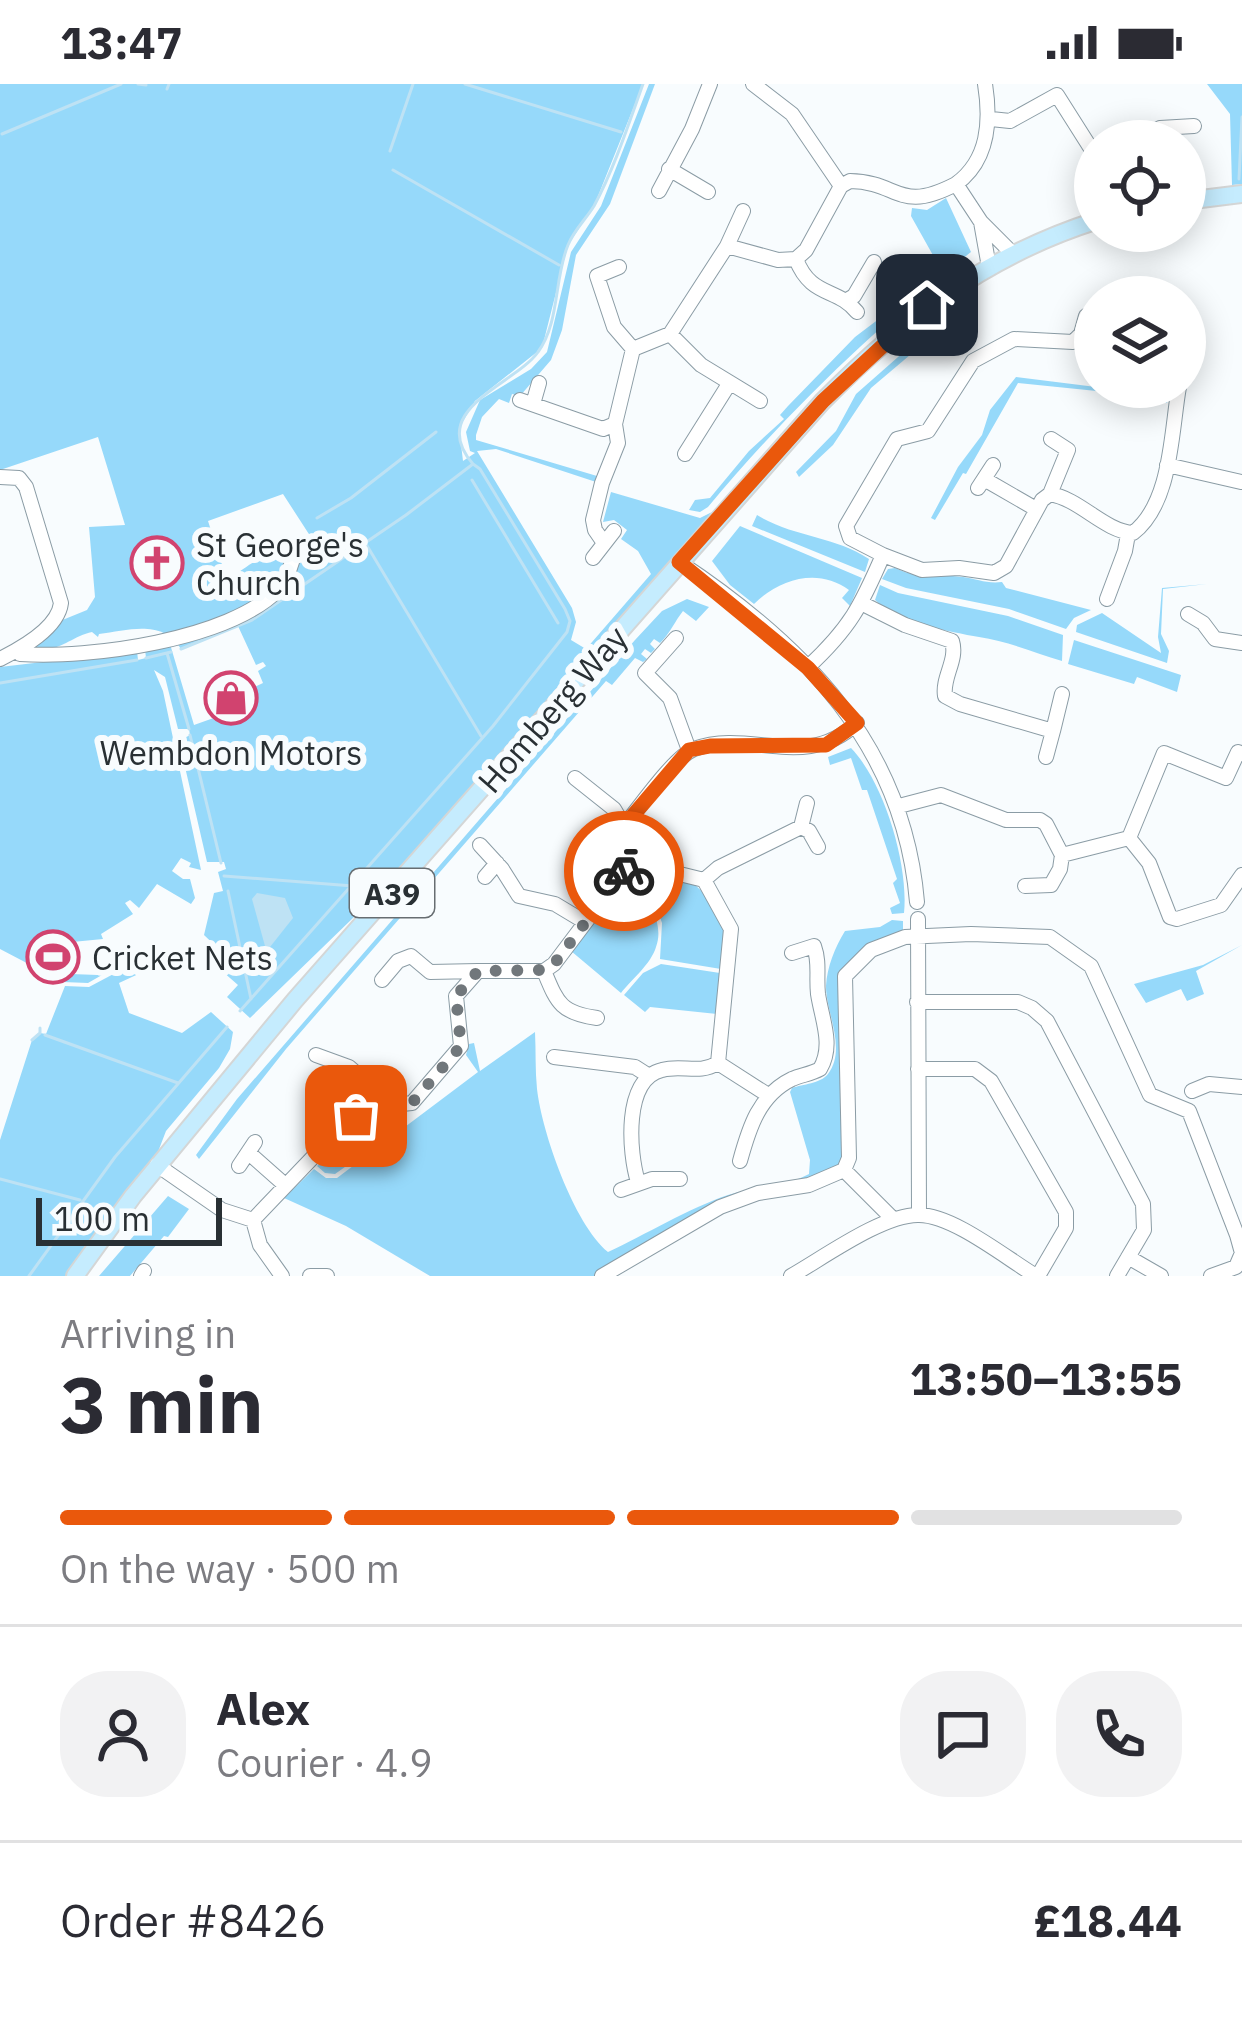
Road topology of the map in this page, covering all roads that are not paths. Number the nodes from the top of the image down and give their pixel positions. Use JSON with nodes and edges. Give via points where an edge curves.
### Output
{"nodes":[{"id":1,"x":710,"y":84,"type":"edge"},
{"id":2,"x":753,"y":84,"type":"edge"},
{"id":3,"x":985,"y":84,"type":"edge"},
{"id":4,"x":1074,"y":84,"type":"edge"},
{"id":5,"x":1057,"y":95,"type":"junction"},
{"id":6,"x":991,"y":119,"type":"junction"},
{"id":7,"x":1074,"y":126,"type":"edge"},
{"id":8,"x":669,"y":169,"type":"junction"},
{"id":9,"x":956,"y":184,"type":"junction"},
{"id":10,"x":841,"y":186,"type":"junction"},
{"id":11,"x":659,"y":191,"type":"dead end"},
{"id":12,"x":708,"y":192,"type":"dead end"},
{"id":13,"x":1242,"y":194,"type":"edge"},
{"id":14,"x":1206,"y":199,"type":"edge"},
{"id":15,"x":743,"y":211,"type":"dead end"},
{"id":16,"x":981,"y":222,"type":"junction"},
{"id":17,"x":1074,"y":229,"type":"edge"},
{"id":18,"x":727,"y":246,"type":"junction"},
{"id":19,"x":1013,"y":254,"type":"junction"},
{"id":20,"x":796,"y":260,"type":"junction"},
{"id":21,"x":874,"y":262,"type":"dead end"},
{"id":22,"x":620,"y":267,"type":"dead end"},
{"id":23,"x":988,"y":267,"type":"junction"},
{"id":24,"x":670,"y":334,"type":"junction"},
{"id":25,"x":1074,"y":340,"type":"edge"},
{"id":26,"x":633,"y":350,"type":"junction"},
{"id":27,"x":539,"y":383,"type":"dead end"},
{"id":28,"x":729,"y":384,"type":"junction"},
{"id":29,"x":760,"y":401,"type":"dead end"},
{"id":30,"x":1176,"y":408,"type":"edge"},
{"id":31,"x":615,"y":424,"type":"junction"},
{"id":32,"x":1051,"y":439,"type":"dead end"},
{"id":33,"x":686,"y":454,"type":"dead end"},
{"id":34,"x":1167,"y":465,"type":"junction"},
{"id":35,"x":0,"y":477,"type":"edge"},
{"id":36,"x":985,"y":478,"type":"dead end"},
{"id":37,"x":1242,"y":483,"type":"edge"},
{"id":38,"x":1050,"y":494,"type":"junction"},
{"id":39,"x":1036,"y":509,"type":"junction"},
{"id":40,"x":1128,"y":534,"type":"junction"},
{"id":41,"x":883,"y":555,"type":"junction"},
{"id":42,"x":294,"y":556,"type":"dead end"},
{"id":43,"x":593,"y":558,"type":"dead end"},
{"id":44,"x":679,"y":562,"type":"junction"},
{"id":45,"x":1107,"y":599,"type":"dead end"},
{"id":46,"x":863,"y":604,"type":"junction"},
{"id":47,"x":1188,"y":614,"type":"dead end"},
{"id":48,"x":676,"y":638,"type":"dead end"},
{"id":49,"x":1234,"y":639,"type":"edge"},
{"id":50,"x":17,"y":650,"type":"junction"},
{"id":51,"x":0,"y":659,"type":"edge"},
{"id":52,"x":808,"y":668,"type":"junction"},
{"id":53,"x":1062,"y":694,"type":"dead end"},
{"id":54,"x":857,"y":723,"type":"junction"},
{"id":55,"x":1053,"y":731,"type":"junction"},
{"id":56,"x":689,"y":750,"type":"junction"},
{"id":57,"x":1242,"y":754,"type":"edge"},
{"id":58,"x":1046,"y":757,"type":"dead end"},
{"id":59,"x":575,"y":778,"type":"dead end"},
{"id":60,"x":807,"y":802,"type":"dead end"},
{"id":61,"x":898,"y":806,"type":"junction"},
{"id":62,"x":624,"y":826,"type":"junction"},
{"id":63,"x":801,"y":827,"type":"junction"},
{"id":64,"x":1129,"y":838,"type":"junction"},
{"id":65,"x":480,"y":845,"type":"dead end"},
{"id":66,"x":818,"y":847,"type":"dead end"},
{"id":67,"x":1063,"y":856,"type":"junction"},
{"id":68,"x":631,"y":862,"type":"junction"},
{"id":69,"x":497,"y":863,"type":"junction"},
{"id":70,"x":1242,"y":875,"type":"edge"},
{"id":71,"x":485,"y":877,"type":"dead end"},
{"id":72,"x":704,"y":880,"type":"junction"},
{"id":73,"x":1025,"y":886,"type":"dead end"},
{"id":74,"x":584,"y":922,"type":"junction"},
{"id":75,"x":918,"y":936,"type":"junction"},
{"id":76,"x":831,"y":939,"type":"dead end"},
{"id":77,"x":814,"y":946,"type":"junction"},
{"id":78,"x":792,"y":953,"type":"dead end"},
{"id":79,"x":544,"y":970,"type":"junction"},
{"id":80,"x":478,"y":971,"type":"junction"},
{"id":81,"x":430,"y":972,"type":"junction"},
{"id":82,"x":382,"y":980,"type":"dead end"},
{"id":83,"x":456,"y":996,"type":"junction"},
{"id":84,"x":917,"y":1001,"type":"junction"},
{"id":85,"x":597,"y":1018,"type":"dead end"},
{"id":86,"x":316,"y":1055,"type":"dead end"},
{"id":87,"x":554,"y":1057,"type":"dead end"},
{"id":88,"x":718,"y":1064,"type":"junction"},
{"id":89,"x":918,"y":1069,"type":"junction"},
{"id":90,"x":649,"y":1076,"type":"junction"},
{"id":91,"x":362,"y":1079,"type":"junction"},
{"id":92,"x":1242,"y":1087,"type":"edge"},
{"id":93,"x":1192,"y":1090,"type":"dead end"},
{"id":94,"x":768,"y":1096,"type":"junction"},
{"id":95,"x":390,"y":1103,"type":"junction"},
{"id":96,"x":360,"y":1108,"type":"junction"},
{"id":97,"x":747,"y":1135,"type":"junction"},
{"id":98,"x":764,"y":1141,"type":"dead end"},
{"id":99,"x":740,"y":1161,"type":"dead end"},
{"id":100,"x":157,"y":1165,"type":"junction"},
{"id":101,"x":239,"y":1166,"type":"dead end"},
{"id":102,"x":844,"y":1170,"type":"junction"},
{"id":103,"x":680,"y":1179,"type":"dead end"},
{"id":104,"x":638,"y":1183,"type":"junction"},
{"id":105,"x":285,"y":1186,"type":"junction"},
{"id":106,"x":621,"y":1190,"type":"dead end"},
{"id":107,"x":919,"y":1214,"type":"junction"},
{"id":108,"x":893,"y":1219,"type":"junction"},
{"id":109,"x":253,"y":1220,"type":"junction"},
{"id":110,"x":1128,"y":1257,"type":"junction"},
{"id":111,"x":284,"y":1275,"type":"edge"},
{"id":112,"x":75,"y":1276,"type":"edge"},
{"id":113,"x":310,"y":1276,"type":"edge"},
{"id":114,"x":327,"y":1276,"type":"edge"},
{"id":115,"x":602,"y":1276,"type":"edge"},
{"id":116,"x":791,"y":1276,"type":"edge"},
{"id":117,"x":1037,"y":1276,"type":"edge"},
{"id":118,"x":1117,"y":1276,"type":"edge"},
{"id":119,"x":1160,"y":1276,"type":"edge"},
{"id":120,"x":1210,"y":1276,"type":"edge"}],
"edges":[{"from":1,"to":8,"type":"street"},
{"from":2,"to":10,"type":"street","via":[[792,114]]},
{"from":3,"to":6,"type":"street"},
{"from":4,"to":5,"type":"street"},
{"from":5,"to":6,"type":"street","via":[[1010,121]]},
{"from":5,"to":7,"type":"street"},
{"from":6,"to":9,"type":"street","via":[[978,164]]},
{"from":8,"to":11,"type":"street"},
{"from":8,"to":12,"type":"street"},
{"from":9,"to":10,"type":"street","via":[[921,199],[859,181]]},
{"from":9,"to":16,"type":"street"},
{"from":10,"to":20,"type":"street"},
{"from":13,"to":14,"type":"main road"},
{"from":15,"to":18,"type":"street"},
{"from":16,"to":19,"type":"street"},
{"from":16,"to":23,"type":"street"},
{"from":17,"to":19,"type":"main road","name":"Homberg Way","number":"A39"},
{"from":18,"to":20,"type":"street"},
{"from":18,"to":24,"type":"street"},
{"from":19,"to":23,"type":"main road","name":"Homberg Way","number":"A39"},
{"from":20,"to":21,"type":"street","via":[[812,285],[852,306]]},
{"from":22,"to":26,"type":"street","via":[[592,277]]},
{"from":23,"to":44,"type":"main road","name":"Homberg Way","number":"A39","via":[[870,354]]},
{"from":24,"to":26,"type":"street"},
{"from":24,"to":28,"type":"street"},
{"from":25,"to":41,"type":"street","via":[[1014,339],[973,361],[928,431],[898,439],[846,526],[850,538]]},
{"from":26,"to":31,"type":"street"},
{"from":27,"to":31,"type":"street","via":[[526,402],[603,430]]},
{"from":28,"to":29,"type":"street"},
{"from":28,"to":33,"type":"street","via":[[691,427]]},
{"from":30,"to":34,"type":"street"},
{"from":31,"to":43,"type":"street","via":[[618,443],[593,520],[609,537]]},
{"from":32,"to":38,"type":"street","via":[[1068,450]]},
{"from":34,"to":37,"type":"street"},
{"from":34,"to":40,"type":"street","via":[[1141,527]]},
{"from":35,"to":50,"type":"street","via":[[24,482],[61,611]]},
{"from":36,"to":39,"type":"street"},
{"from":38,"to":39,"type":"street"},
{"from":38,"to":40,"type":"street"},
{"from":39,"to":41,"type":"street","via":[[1006,566],[994,573],[922,570]]},
{"from":40,"to":45,"type":"street"},
{"from":41,"to":46,"type":"street"},
{"from":42,"to":50,"type":"street","via":[[279,590],[211,629],[40,656]]},
{"from":44,"to":52,"type":"street"},
{"from":44,"to":100,"type":"main road","name":"Homberg Way","number":"A39"},
{"from":46,"to":52,"type":"street"},
{"from":46,"to":55,"type":"street","via":[[952,641],[943,690],[951,701]]},
{"from":47,"to":49,"type":"street"},
{"from":48,"to":56,"type":"street","via":[[640,669],[666,691]]},
{"from":50,"to":51,"type":"street"},
{"from":52,"to":54,"type":"street"},
{"from":53,"to":55,"type":"street"},
{"from":54,"to":56,"type":"street","via":[[826,745]]},
{"from":54,"to":61,"type":"street"},
{"from":55,"to":58,"type":"street"},
{"from":56,"to":62,"type":"street"},
{"from":57,"to":64,"type":"street","via":[[1226,778],[1163,753]]},
{"from":59,"to":62,"type":"street"},
{"from":60,"to":63,"type":"street"},
{"from":61,"to":67,"type":"street","via":[[941,794],[1006,820],[1040,820]]},
{"from":61,"to":75,"type":"street"},
{"from":62,"to":68,"type":"street"},
{"from":63,"to":66,"type":"street"},
{"from":63,"to":72,"type":"street"},
{"from":64,"to":67,"type":"street"},
{"from":64,"to":70,"type":"street","via":[[1150,863],[1170,917],[1221,905]]},
{"from":65,"to":69,"type":"street"},
{"from":67,"to":73,"type":"street","via":[[1051,885]]},
{"from":68,"to":72,"type":"street"},
{"from":68,"to":74,"type":"street"},
{"from":69,"to":71,"type":"street"},
{"from":69,"to":74,"type":"street","via":[[519,896]]},
{"from":72,"to":88,"type":"street","via":[[731,929]]},
{"from":74,"to":79,"type":"street"},
{"from":75,"to":84,"type":"street"},
{"from":75,"to":102,"type":"street","via":[[872,950],[845,976]]},
{"from":75,"to":120,"type":"street","via":[[1041,935],[1086,959],[1150,1095],[1185,1108],[1194,1125],[1242,1248],[1236,1267]]},
{"from":76,"to":77,"type":"street"},
{"from":77,"to":78,"type":"street"},
{"from":77,"to":94,"type":"street","via":[[824,1064]]},
{"from":79,"to":80,"type":"street"},
{"from":79,"to":85,"type":"street","via":[[554,998],[573,1015]]},
{"from":80,"to":81,"type":"street"},
{"from":80,"to":83,"type":"street"},
{"from":81,"to":82,"type":"street","via":[[411,956]]},
{"from":81,"to":83,"type":"street"},
{"from":83,"to":95,"type":"street","via":[[458,1051],[412,1103]]},
{"from":84,"to":89,"type":"street"},
{"from":84,"to":110,"type":"street","via":[[1018,1002],[1047,1021],[1143,1204],[1144,1230]]},
{"from":86,"to":91,"type":"street"},
{"from":87,"to":90,"type":"street","via":[[635,1067]]},
{"from":88,"to":90,"type":"street"},
{"from":88,"to":94,"type":"street"},
{"from":89,"to":107,"type":"street"},
{"from":89,"to":117,"type":"street","via":[[980,1071],[1006,1106],[1066,1213],[1066,1228]]},
{"from":90,"to":104,"type":"street","via":[[638,1090],[631,1145]]},
{"from":91,"to":95,"type":"street"},
{"from":91,"to":96,"type":"street"},
{"from":92,"to":93,"type":"street"},
{"from":94,"to":97,"type":"street"},
{"from":95,"to":96,"type":"street"},
{"from":96,"to":105,"type":"street"},
{"from":97,"to":98,"type":"street"},
{"from":97,"to":99,"type":"street"},
{"from":100,"to":109,"type":"street","via":[[222,1210]]},
{"from":100,"to":112,"type":"main road","name":"Homberg Way","number":"A39"},
{"from":101,"to":105,"type":"street","via":[[253,1148]]},
{"from":102,"to":108,"type":"street"},
{"from":102,"to":115,"type":"street","via":[[732,1202]]},
{"from":103,"to":104,"type":"street"},
{"from":104,"to":106,"type":"street"},
{"from":105,"to":109,"type":"street"},
{"from":107,"to":108,"type":"street"},
{"from":107,"to":117,"type":"street"},
{"from":108,"to":116,"type":"street"},
{"from":109,"to":111,"type":"street","via":[[260,1245]]},
{"from":110,"to":118,"type":"street"},
{"from":110,"to":119,"type":"street"},
{"from":113,"to":114,"type":"street"}]}
